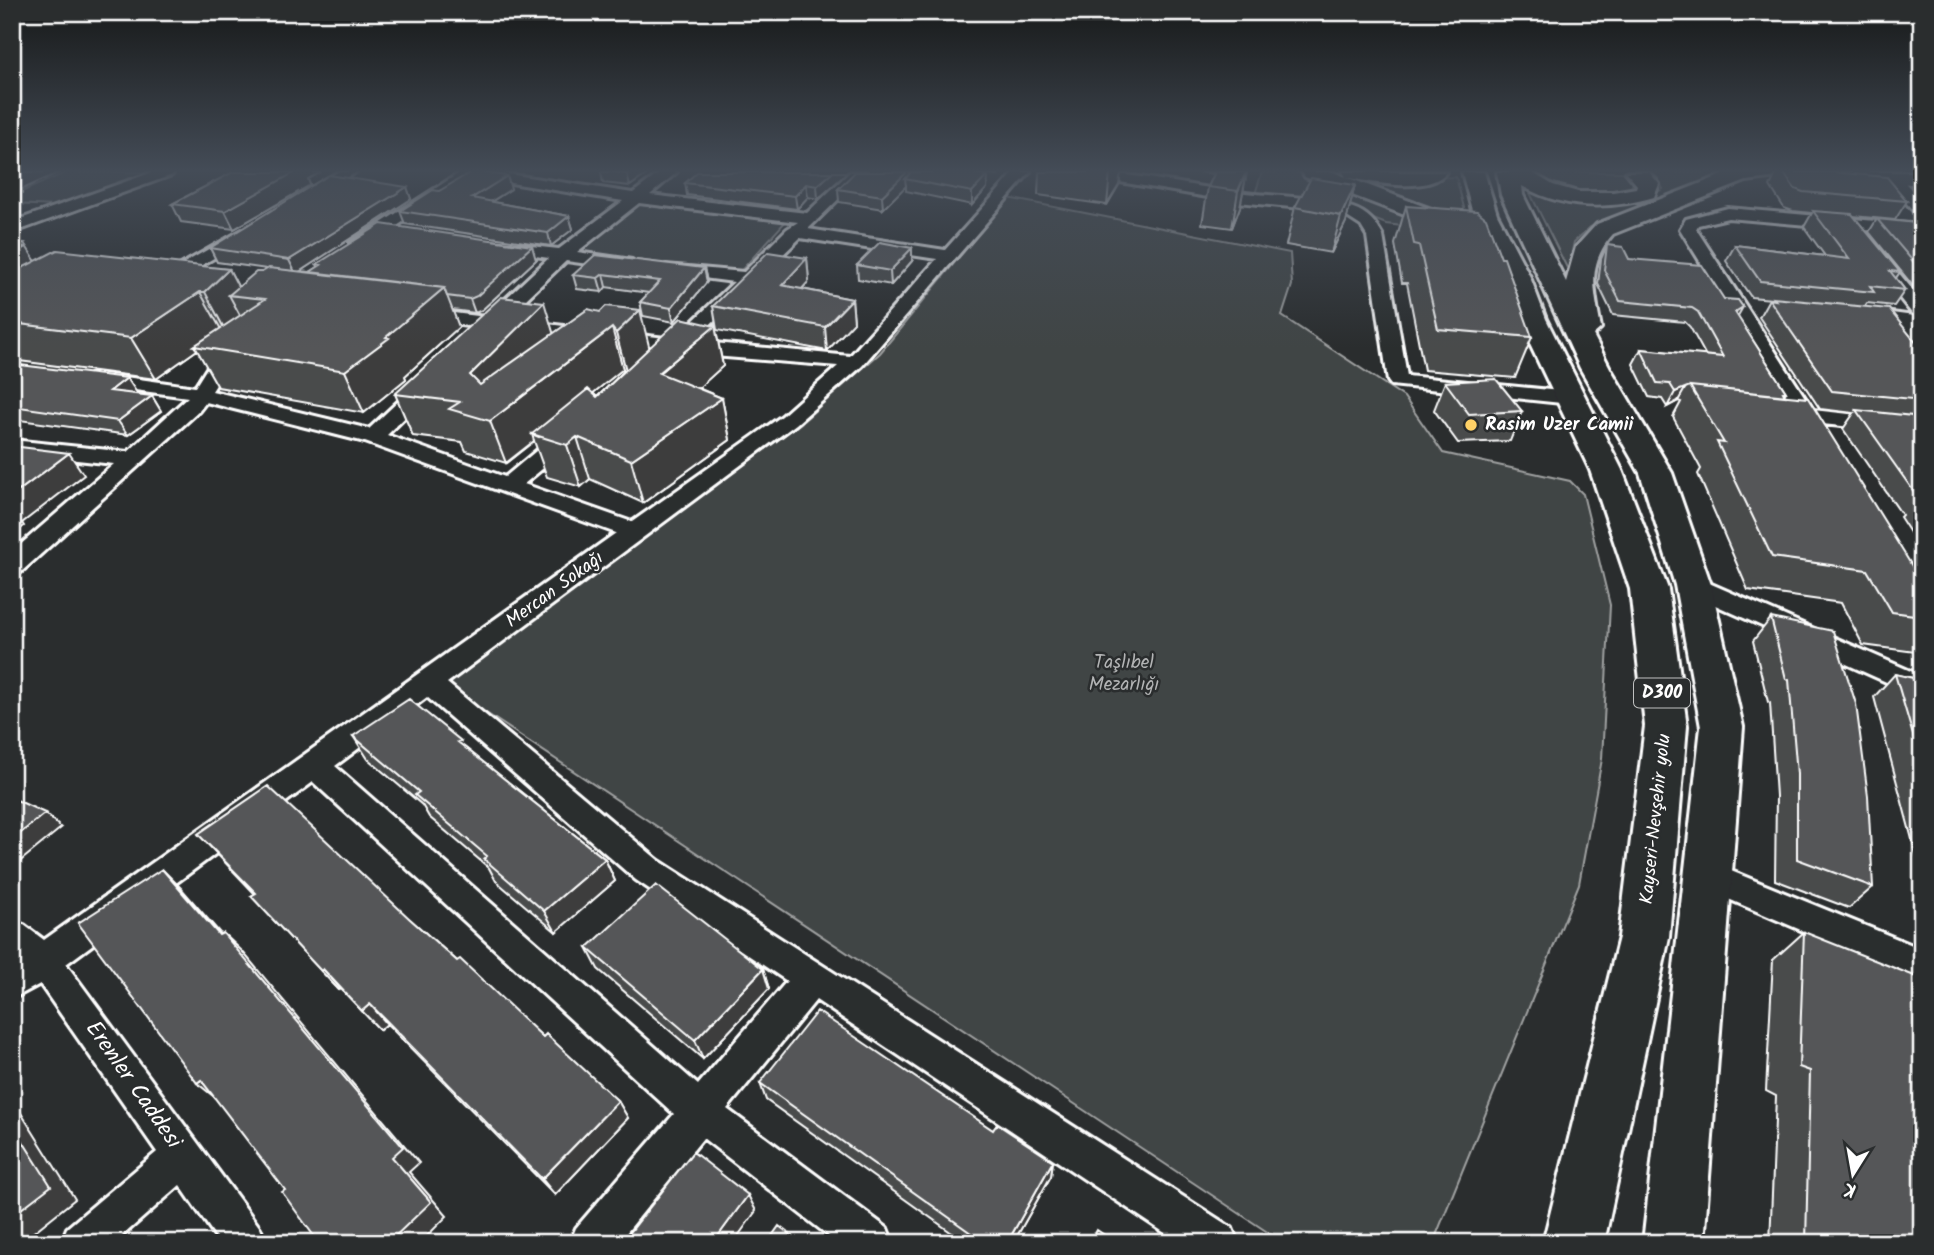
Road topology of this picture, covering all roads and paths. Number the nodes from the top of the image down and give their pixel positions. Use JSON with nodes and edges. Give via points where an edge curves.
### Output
{"nodes":[{"id":1,"x":249,"y":231,"type":"edge"},
{"id":2,"x":378,"y":231,"type":"edge"},
{"id":3,"x":399,"y":231,"type":"edge"},
{"id":4,"x":594,"y":231,"type":"edge"},
{"id":5,"x":969,"y":231,"type":"edge"},
{"id":6,"x":1371,"y":231,"type":"edge"},
{"id":7,"x":1457,"y":231,"type":"edge"},
{"id":8,"x":1493,"y":231,"type":"edge"},
{"id":9,"x":1525,"y":231,"type":"edge"},
{"id":10,"x":1604,"y":231,"type":"edge"},
{"id":11,"x":1689,"y":231,"type":"edge"},
{"id":12,"x":1855,"y":231,"type":"edge"},
{"id":13,"x":409,"y":232,"type":"edge"},
{"id":14,"x":793,"y":232,"type":"joint"},
{"id":15,"x":478,"y":243,"type":"edge"},
{"id":16,"x":339,"y":256,"type":"edge"},
{"id":17,"x":561,"y":256,"type":"junction"},
{"id":18,"x":948,"y":256,"type":"junction"},
{"id":19,"x":1517,"y":277,"type":"junction"},
{"id":20,"x":746,"y":278,"type":"junction"},
{"id":21,"x":185,"y":286,"type":"edge"},
{"id":22,"x":1734,"y":304,"type":"junction"},
{"id":23,"x":1762,"y":306,"type":"dead end"},
{"id":24,"x":396,"y":312,"type":"edge"},
{"id":25,"x":1922,"y":313,"type":"edge"},
{"id":26,"x":1844,"y":314,"type":"edge"},
{"id":27,"x":1899,"y":318,"type":"junction"},
{"id":28,"x":490,"y":323,"type":"junction"},
{"id":29,"x":1922,"y":323,"type":"edge"},
{"id":30,"x":239,"y":332,"type":"edge"},
{"id":31,"x":471,"y":342,"type":"edge"},
{"id":32,"x":677,"y":345,"type":"junction"},
{"id":33,"x":1922,"y":347,"type":"edge"},
{"id":34,"x":855,"y":362,"type":"junction"},
{"id":35,"x":656,"y":363,"type":"edge"},
{"id":36,"x":442,"y":370,"type":"edge"},
{"id":37,"x":78,"y":377,"type":"edge"},
{"id":38,"x":1583,"y":383,"type":"junction"},
{"id":39,"x":200,"y":394,"type":"junction"},
{"id":40,"x":1809,"y":420,"type":"junction"},
{"id":41,"x":1785,"y":421,"type":"edge"},
{"id":42,"x":582,"y":424,"type":"edge"},
{"id":43,"x":1922,"y":428,"type":"edge"},
{"id":44,"x":373,"y":437,"type":"junction"},
{"id":45,"x":12,"y":446,"type":"edge"},
{"id":46,"x":1826,"y":446,"type":"edge"},
{"id":47,"x":133,"y":459,"type":"junction"},
{"id":48,"x":508,"y":486,"type":"junction"},
{"id":49,"x":636,"y":532,"type":"junction"},
{"id":50,"x":12,"y":566,"type":"edge"},
{"id":51,"x":1693,"y":585,"type":"junction"},
{"id":52,"x":428,"y":682,"type":"junction"},
{"id":53,"x":1922,"y":688,"type":"edge"},
{"id":54,"x":314,"y":765,"type":"junction"},
{"id":55,"x":1709,"y":876,"type":"junction"},
{"id":56,"x":12,"y":936,"type":"edge"},
{"id":57,"x":44,"y":961,"type":"junction"},
{"id":58,"x":1922,"y":966,"type":"edge"},
{"id":59,"x":812,"y":978,"type":"junction"},
{"id":60,"x":12,"y":983,"type":"edge"},
{"id":61,"x":700,"y":1112,"type":"junction"},
{"id":62,"x":183,"y":1156,"type":"junction"},
{"id":63,"x":82,"y":1243,"type":"edge"},
{"id":64,"x":245,"y":1243,"type":"edge"},
{"id":65,"x":591,"y":1243,"type":"edge"},
{"id":66,"x":872,"y":1243,"type":"edge"},
{"id":67,"x":1217,"y":1243,"type":"edge"},
{"id":68,"x":1573,"y":1243,"type":"edge"},
{"id":69,"x":1673,"y":1243,"type":"edge"}],
"edges":[{"from":1,"to":21,"type":"street","via":[[153,282]]},
{"from":2,"to":16,"type":"street"},
{"from":3,"to":13,"type":"street"},
{"from":4,"to":17,"type":"street"},
{"from":5,"to":18,"type":"street","name":"Mercan Sokağı"},
{"from":6,"to":38,"type":"street","via":[[1398,381]]},
{"from":7,"to":19,"type":"highway"},
{"from":8,"to":19,"type":"highway","name":"Kayseri-Nevşehir yolu","number":"D300"},
{"from":9,"to":38,"type":"highway","name":"Kayseri-Nevşehir yolu","number":"D300"},
{"from":10,"to":38,"type":"highway","via":[[1588,247],[1579,283]]},
{"from":11,"to":22,"type":"street"},
{"from":12,"to":25,"type":"street"},
{"from":14,"to":18,"type":"street"},
{"from":14,"to":20,"type":"street"},
{"from":15,"to":17,"type":"street"},
{"from":17,"to":20,"type":"street"},
{"from":17,"to":28,"type":"street"},
{"from":18,"to":34,"type":"street","name":"Mercan Sokağı"},
{"from":19,"to":38,"type":"highway","name":"Kayseri-Nevşehir yolu","number":"D300","via":[[1532,319]]},
{"from":20,"to":32,"type":"street"},
{"from":22,"to":23,"type":"street"},
{"from":22,"to":40,"type":"street"},
{"from":24,"to":28,"type":"street"},
{"from":26,"to":27,"type":"street"},
{"from":27,"to":29,"type":"street"},
{"from":27,"to":33,"type":"street"},
{"from":28,"to":31,"type":"street"},
{"from":28,"to":32,"type":"street"},
{"from":30,"to":39,"type":"street"},
{"from":32,"to":34,"type":"street"},
{"from":32,"to":35,"type":"street"},
{"from":34,"to":49,"type":"street","name":"Mercan Sokağı","via":[[789,420]]},
{"from":36,"to":44,"type":"street"},
{"from":37,"to":39,"type":"street"},
{"from":38,"to":51,"type":"highway","name":"Kayseri-Nevşehir yolu","number":"D300","via":[[1656,473]]},
{"from":38,"to":68,"type":"highway","name":"Kayseri-Nevşehir yolu","number":"D300","via":[[1606,470],[1649,589],[1666,726],[1644,937]]},
{"from":39,"to":44,"type":"street"},
{"from":39,"to":47,"type":"street","via":[[192,407]]},
{"from":40,"to":41,"type":"street"},
{"from":40,"to":43,"type":"street"},
{"from":40,"to":46,"type":"street"},
{"from":42,"to":48,"type":"street"},
{"from":44,"to":48,"type":"street"},
{"from":45,"to":47,"type":"street"},
{"from":47,"to":50,"type":"street"},
{"from":48,"to":49,"type":"street"},
{"from":49,"to":52,"type":"street","name":"Mercan Sokağı"},
{"from":51,"to":53,"type":"street"},
{"from":51,"to":55,"type":"highway","name":"Kayseri-Nevşehir yolu","number":"D300","via":[[1722,727]]},
{"from":52,"to":54,"type":"street","name":"Mercan Sokağı"},
{"from":52,"to":59,"type":"street","via":[[647,870]]},
{"from":54,"to":57,"type":"street","name":"Mercan Sokağı"},
{"from":54,"to":61,"type":"street"},
{"from":55,"to":58,"type":"street"},
{"from":55,"to":69,"type":"highway","name":"Kayseri-Nevşehir yolu","number":"D300"},
{"from":56,"to":57,"type":"street","name":"Erenler Caddesi"},
{"from":57,"to":60,"type":"street","name":"Mercan Sokağı"},
{"from":57,"to":62,"type":"street","name":"Erenler Caddesi"},
{"from":59,"to":61,"type":"street"},
{"from":59,"to":67,"type":"street"},
{"from":61,"to":65,"type":"street"},
{"from":61,"to":66,"type":"street"},
{"from":62,"to":63,"type":"street"},
{"from":62,"to":64,"type":"street","name":"Erenler Caddesi"}]}
